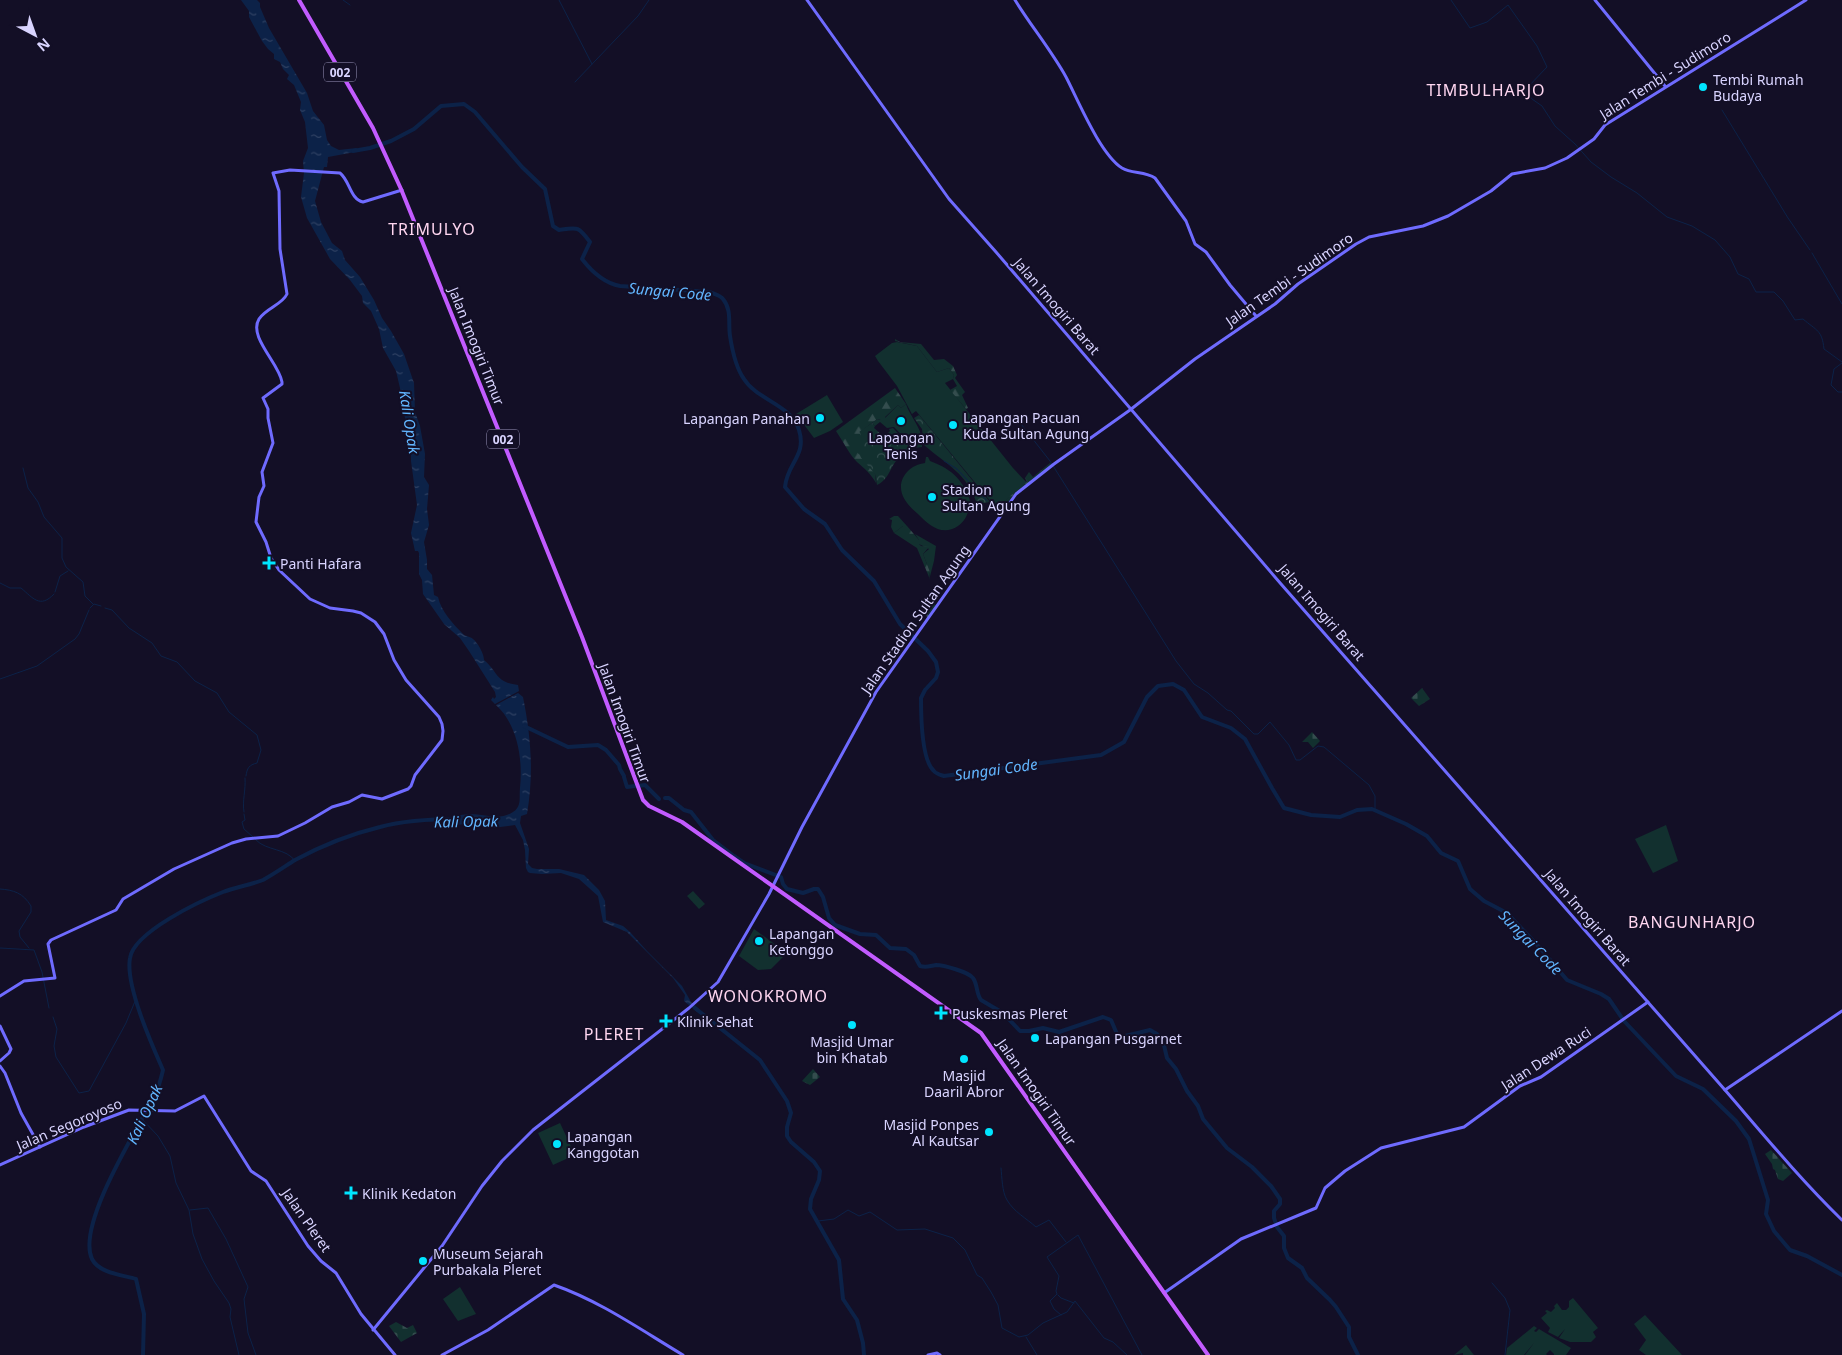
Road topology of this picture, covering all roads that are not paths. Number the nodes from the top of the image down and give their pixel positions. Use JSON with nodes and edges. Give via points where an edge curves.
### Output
{"nodes":[{"id":1,"x":299,"y":0,"type":"edge"},
{"id":2,"x":807,"y":0,"type":"edge"},
{"id":3,"x":1015,"y":0,"type":"edge"},
{"id":4,"x":1595,"y":0,"type":"edge"},
{"id":5,"x":1806,"y":0,"type":"edge"},
{"id":6,"x":1665,"y":86,"type":"junction"},
{"id":7,"x":402,"y":190,"type":"junction"},
{"id":8,"x":1256,"y":316,"type":"junction"},
{"id":9,"x":1130,"y":410,"type":"junction"},
{"id":10,"x":772,"y":886,"type":"junction"},
{"id":11,"x":0,"y":996,"type":"edge"},
{"id":12,"x":1648,"y":1002,"type":"junction"},
{"id":13,"x":1842,"y":1012,"type":"edge"},
{"id":14,"x":0,"y":1026,"type":"edge"},
{"id":15,"x":0,"y":1061,"type":"edge"},
{"id":16,"x":0,"y":1066,"type":"edge"},
{"id":17,"x":1725,"y":1090,"type":"junction"},
{"id":18,"x":204,"y":1096,"type":"joint"},
{"id":19,"x":40,"y":1146,"type":"junction"},
{"id":20,"x":0,"y":1165,"type":"edge"},
{"id":21,"x":1842,"y":1220,"type":"edge"},
{"id":22,"x":1164,"y":1293,"type":"junction"},
{"id":23,"x":373,"y":1330,"type":"junction"},
{"id":24,"x":395,"y":1355,"type":"edge"},
{"id":25,"x":442,"y":1355,"type":"edge"},
{"id":26,"x":683,"y":1355,"type":"edge"},
{"id":27,"x":928,"y":1355,"type":"edge"},
{"id":28,"x":940,"y":1355,"type":"edge"},
{"id":29,"x":1208,"y":1355,"type":"edge"}],
"edges":[{"from":1,"to":7,"type":"main road","name":"Jalan Imogiri Timur","number":"002","via":[[381,145]]},
{"from":2,"to":9,"type":"main road","name":"Jalan Imogiri Barat","via":[[954,205]]},
{"from":3,"to":8,"type":"main road","via":[[1065,76],[1110,156],[1123,168],[1155,178],[1186,220],[1195,243],[1206,252]]},
{"from":4,"to":6,"type":"main road"},
{"from":5,"to":6,"type":"main road","name":"Jalan Tembi - Sudimoro"},
{"from":6,"to":8,"type":"main road","name":"Jalan Tembi - Sudimoro","via":[[1605,125],[1594,139],[1576,152],[1545,168],[1511,174],[1490,191],[1427,225],[1369,237]]},
{"from":7,"to":10,"type":"main road","name":"Jalan Imogiri Timur","number":"002","via":[[582,637],[640,795],[646,804],[680,820]]},
{"from":7,"to":11,"type":"main road","via":[[362,202],[355,198],[342,174],[287,170],[272,174],[279,191],[279,242],[287,294],[285,299],[263,313],[256,323],[257,335],[282,382],[264,398],[273,443],[262,472],[264,486],[256,522],[279,570],[310,599],[330,608],[361,613],[375,622],[406,680],[439,717],[443,727],[442,738],[410,787],[404,791],[382,798],[362,795],[278,836],[246,839],[167,872],[123,899],[115,911],[50,940],[48,944],[55,978],[24,981]]},
{"from":8,"to":9,"type":"main road","name":"Jalan Tembi - Sudimoro"},
{"from":9,"to":10,"type":"main road","name":"Jalan Stadion Sultan Agung","via":[[1014,496],[876,692]]},
{"from":9,"to":12,"type":"main road","name":"Jalan Imogiri Barat"},
{"from":10,"to":22,"type":"main road","name":"Jalan Imogiri Timur","number":"002","via":[[981,1033]]},
{"from":10,"to":23,"type":"main road","name":"Jalan Stadion Sultan Agung","via":[[712,989],[533,1130],[502,1161],[442,1246]]},
{"from":12,"to":17,"type":"main road","name":"Jalan Imogiri Barat"},
{"from":12,"to":22,"type":"main road","name":"Jalan Dewa Ruci","via":[[1541,1078],[1520,1086],[1464,1127],[1381,1148],[1325,1188],[1316,1208],[1240,1239]]},
{"from":13,"to":17,"type":"main road"},
{"from":14,"to":15,"type":"main road","via":[[11,1049]]},
{"from":16,"to":19,"type":"main road"},
{"from":17,"to":21,"type":"main road","name":"Jalan Imogiri Barat","via":[[1788,1164]]},
{"from":18,"to":19,"type":"main road","name":"Jalan Segoroyoso","via":[[171,1111],[132,1110]]},
{"from":18,"to":23,"type":"main road","name":"Jalan Pleret","via":[[251,1171],[266,1181],[308,1246],[336,1274]]},
{"from":19,"to":20,"type":"main road","name":"Jalan Segoroyoso"},
{"from":22,"to":29,"type":"main road","name":"Jalan Imogiri Timur","number":"002"},
{"from":23,"to":24,"type":"main road","name":"Jalan Pleret"},
{"from":25,"to":26,"type":"main road","via":[[486,1331],[554,1286],[609,1311]]},
{"from":27,"to":28,"type":"main road"}]}
